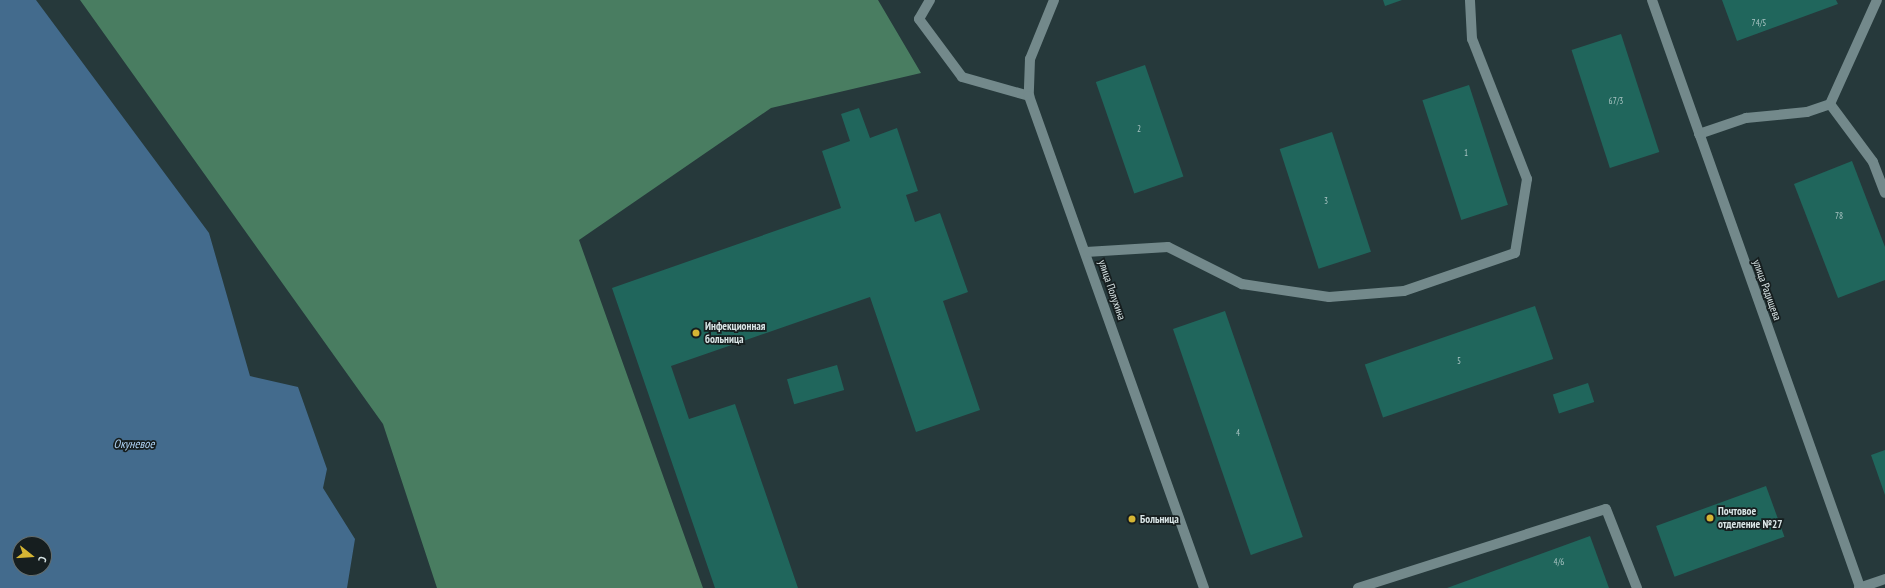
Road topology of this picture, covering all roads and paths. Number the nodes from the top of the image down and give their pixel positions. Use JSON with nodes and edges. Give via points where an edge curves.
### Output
{"nodes":[{"id":1,"x":930,"y":0,"type":"edge"},
{"id":2,"x":1054,"y":0,"type":"edge"},
{"id":3,"x":1470,"y":0,"type":"edge"},
{"id":4,"x":1652,"y":0,"type":"edge"},
{"id":5,"x":1877,"y":0,"type":"edge"},
{"id":6,"x":1029,"y":96,"type":"junction"},
{"id":7,"x":1830,"y":104,"type":"junction"},
{"id":8,"x":1699,"y":134,"type":"junction"},
{"id":9,"x":1885,"y":193,"type":"edge"},
{"id":10,"x":1086,"y":252,"type":"junction"},
{"id":11,"x":1885,"y":580,"type":"edge"},
{"id":12,"x":1204,"y":588,"type":"edge"},
{"id":13,"x":1358,"y":588,"type":"edge"},
{"id":14,"x":1637,"y":588,"type":"edge"},
{"id":15,"x":1860,"y":588,"type":"edge"}],
"edges":[{"from":1,"to":6,"type":"street","via":[[919,19],[962,77]]},
{"from":2,"to":6,"type":"street","name":"улица Полухина","via":[[1030,59]]},
{"from":3,"to":10,"type":"street","via":[[1472,39],[1528,179],[1515,253],[1404,291],[1329,298],[1242,284],[1168,247]]},
{"from":4,"to":8,"type":"street","name":"улица Радищева"},
{"from":5,"to":7,"type":"street"},
{"from":6,"to":10,"type":"street","name":"улица Полухина"},
{"from":7,"to":8,"type":"street","via":[[1807,112],[1746,118]]},
{"from":7,"to":9,"type":"street","via":[[1873,162]]},
{"from":8,"to":15,"type":"street","name":"улица Радищева"},
{"from":10,"to":12,"type":"street","name":"улица Полухина"},
{"from":11,"to":15,"type":"street"},
{"from":13,"to":14,"type":"street","via":[[1606,509]]}]}
